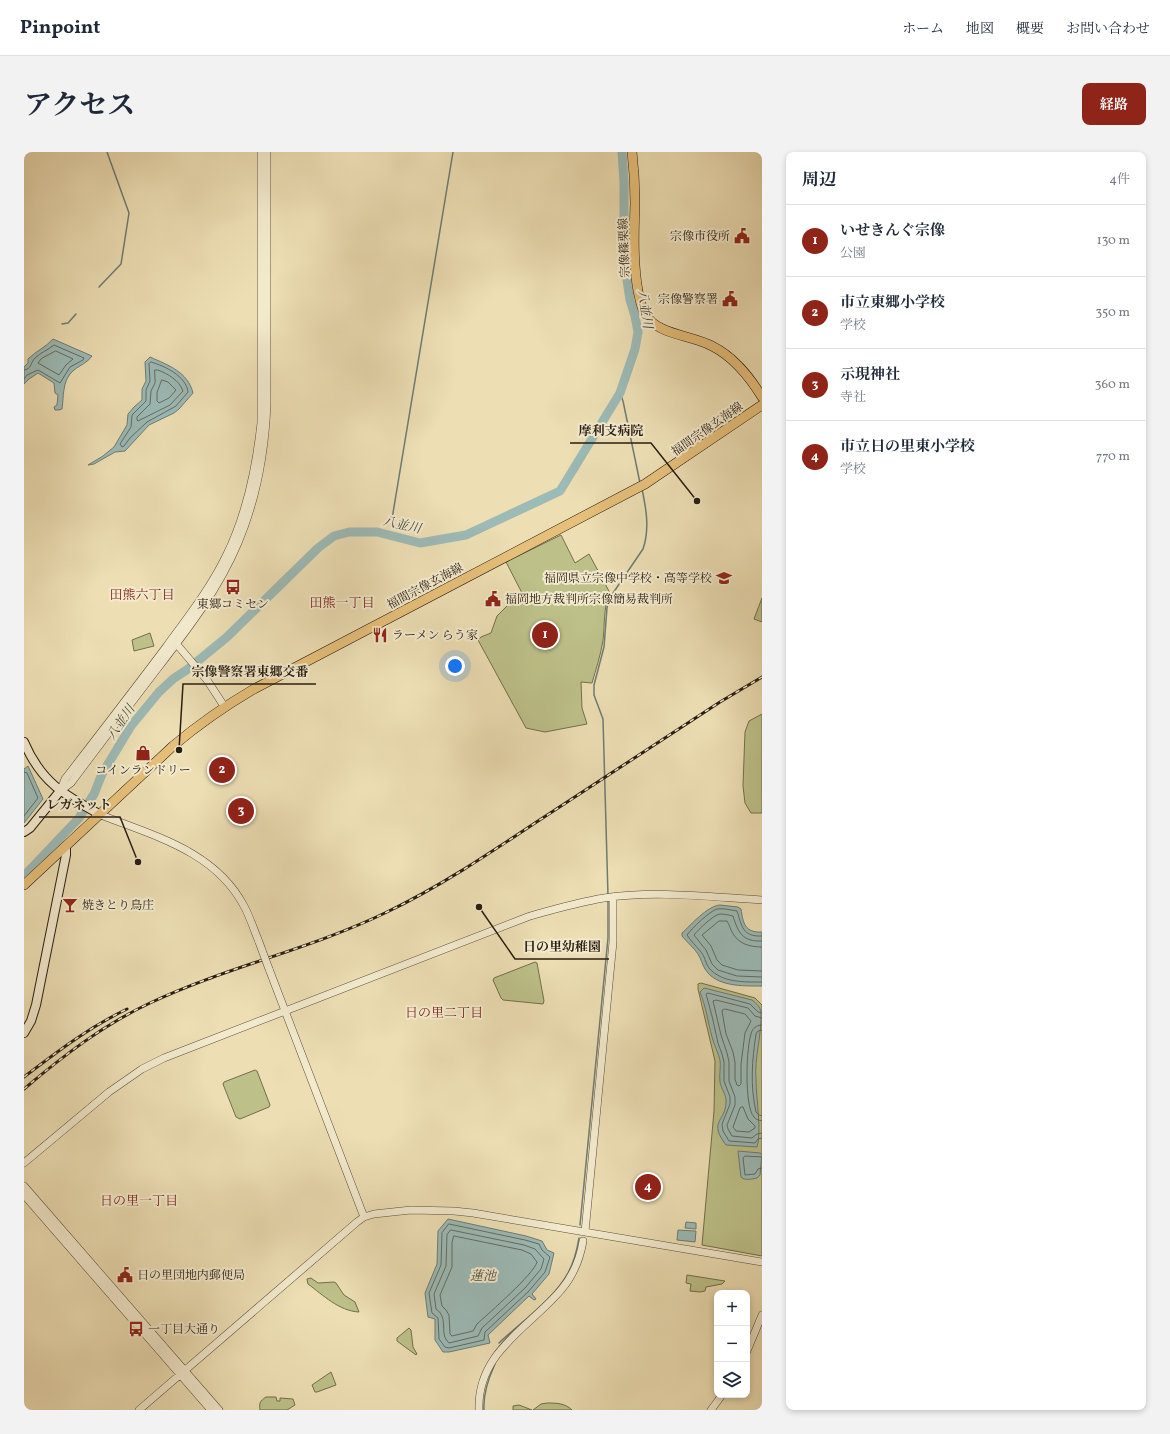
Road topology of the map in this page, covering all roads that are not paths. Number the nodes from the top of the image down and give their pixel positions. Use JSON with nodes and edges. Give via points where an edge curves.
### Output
{"nodes":[{"id":1,"x":261,"y":152,"type":"edge"},
{"id":2,"x":267,"y":152,"type":"edge"},
{"id":3,"x":632,"y":152,"type":"edge"},
{"id":4,"x":762,"y":397,"type":"edge"},
{"id":5,"x":762,"y":405,"type":"edge"},
{"id":6,"x":174,"y":641,"type":"junction"},
{"id":7,"x":224,"y":706,"type":"junction"},
{"id":8,"x":24,"y":742,"type":"edge"},
{"id":9,"x":60,"y":791,"type":"junction"},
{"id":10,"x":101,"y":815,"type":"junction"},
{"id":11,"x":24,"y":832,"type":"edge"},
{"id":12,"x":66,"y":846,"type":"junction"},
{"id":13,"x":24,"y":885,"type":"edge"},
{"id":14,"x":610,"y":898,"type":"junction"},
{"id":15,"x":762,"y":900,"type":"edge"},
{"id":16,"x":285,"y":1011,"type":"junction"},
{"id":17,"x":24,"y":1033,"type":"edge"},
{"id":18,"x":24,"y":1163,"type":"edge"},
{"id":19,"x":24,"y":1186,"type":"edge"},
{"id":20,"x":24,"y":1195,"type":"edge"},
{"id":21,"x":364,"y":1217,"type":"junction"},
{"id":22,"x":584,"y":1232,"type":"junction"},
{"id":23,"x":583,"y":1241,"type":"dead end"},
{"id":24,"x":762,"y":1262,"type":"edge"},
{"id":25,"x":762,"y":1315,"type":"edge"},
{"id":26,"x":750,"y":1344,"type":"edge"},
{"id":27,"x":182,"y":1373,"type":"junction"},
{"id":28,"x":720,"y":1398,"type":"edge"},
{"id":29,"x":140,"y":1410,"type":"edge"},
{"id":30,"x":211,"y":1410,"type":"edge"},
{"id":31,"x":219,"y":1410,"type":"edge"},
{"id":32,"x":479,"y":1410,"type":"edge"},
{"id":33,"x":711,"y":1410,"type":"edge"}],
"edges":[{"from":1,"to":6,"type":"street","via":[[261,423],[257,458],[241,521],[226,556]]},
{"from":2,"to":6,"type":"street","via":[[267,404],[262,460],[251,508],[232,556],[211,597]]},
{"from":3,"to":4,"type":"main road","name":"宗像篠栗線","via":[[635,272],[644,313],[658,327],[706,343],[727,355],[752,381]]},
{"from":5,"to":7,"type":"main road","name":"福間宗像玄海線","via":[[645,484]]},
{"from":6,"to":7,"type":"street","via":[[207,680]]},
{"from":6,"to":9,"type":"street","via":[[65,779]]},
{"from":7,"to":10,"type":"main road","name":"福間宗像玄海線","via":[[173,746]]},
{"from":8,"to":9,"type":"main road","via":[[43,775]]},
{"from":9,"to":10,"type":"main road"},
{"from":9,"to":11,"type":"main road"},
{"from":10,"to":12,"type":"main road","name":"福間宗像玄海線"},
{"from":10,"to":16,"type":"street","bridge":true,"via":[[198,856],[225,879],[249,916]]},
{"from":12,"to":13,"type":"main road","name":"福間宗像玄海線"},
{"from":12,"to":17,"type":"main road","via":[[36,1005]]},
{"from":14,"to":15,"type":"street","via":[[686,895]]},
{"from":14,"to":16,"type":"street","via":[[530,916]]},
{"from":14,"to":22,"type":"street","via":[[612,942]]},
{"from":16,"to":18,"type":"street","via":[[142,1069],[108,1092]]},
{"from":16,"to":21,"type":"street"},
{"from":19,"to":27,"type":"street"},
{"from":20,"to":27,"type":"street"},
{"from":21,"to":22,"type":"street","via":[[411,1210],[454,1211]]},
{"from":21,"to":27,"type":"street","via":[[327,1246]]},
{"from":22,"to":24,"type":"street"},
{"from":23,"to":32,"type":"street","via":[[575,1268],[561,1290],[494,1358],[480,1393]]},
{"from":25,"to":26,"type":"street"},
{"from":27,"to":29,"type":"street"},
{"from":27,"to":30,"type":"street"},
{"from":27,"to":31,"type":"street"},
{"from":28,"to":33,"type":"street"}]}
